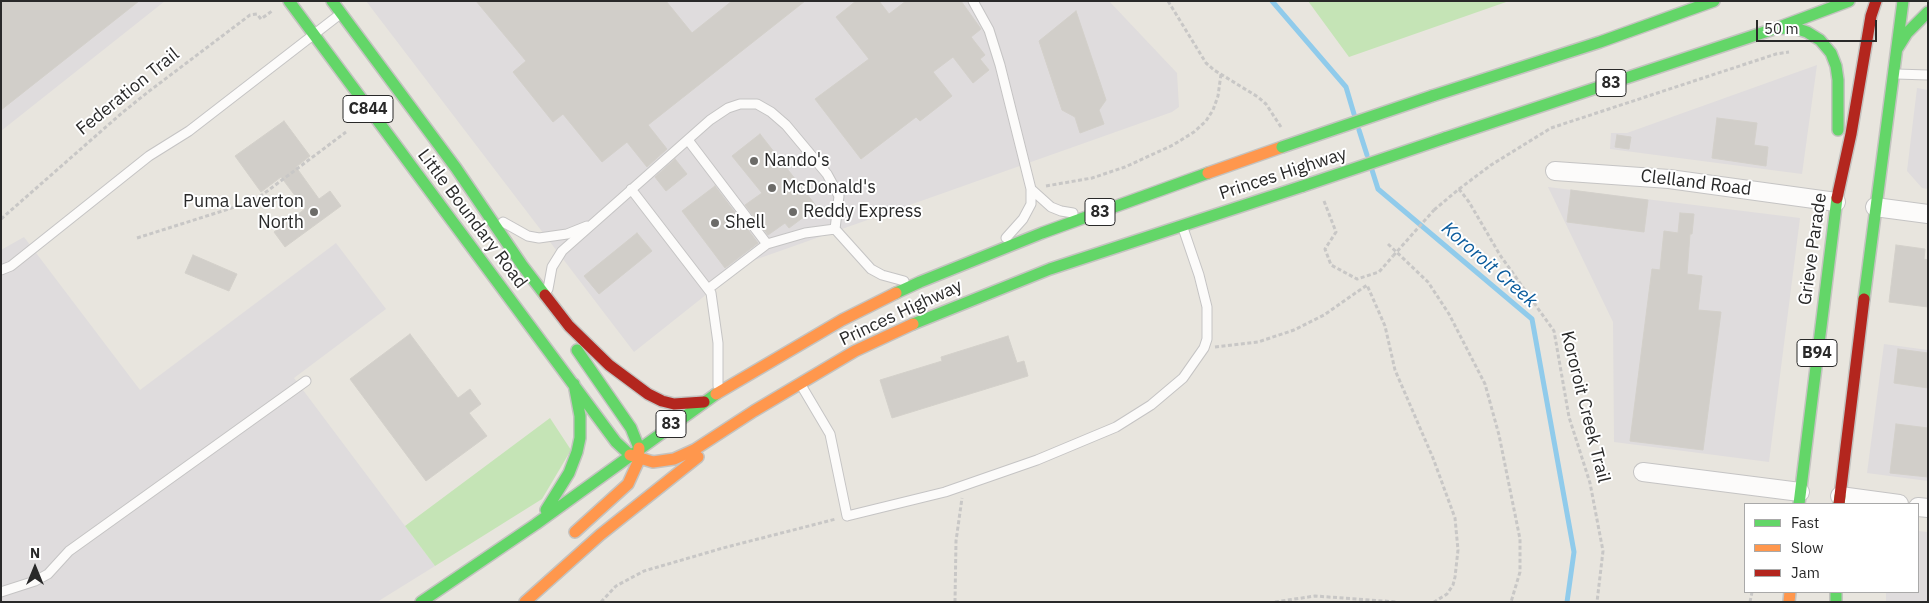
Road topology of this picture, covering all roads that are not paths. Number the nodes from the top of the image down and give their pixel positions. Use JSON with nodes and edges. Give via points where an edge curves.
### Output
{"nodes":[{"id":1,"x":289,"y":1,"type":"edge"},
{"id":2,"x":332,"y":1,"type":"edge"},
{"id":3,"x":973,"y":1,"type":"edge"},
{"id":4,"x":1714,"y":1,"type":"edge"},
{"id":5,"x":1849,"y":1,"type":"edge"},
{"id":6,"x":1876,"y":1,"type":"edge"},
{"id":7,"x":1903,"y":1,"type":"edge"},
{"id":8,"x":1928,"y":12,"type":"edge"},
{"id":9,"x":341,"y":13,"type":"junction"},
{"id":10,"x":1777,"y":28,"type":"junction"},
{"id":11,"x":313,"y":34,"type":"junction"},
{"id":12,"x":1896,"y":50,"type":"junction"},
{"id":13,"x":1893,"y":73,"type":"junction"},
{"id":14,"x":1928,"y":75,"type":"edge"},
{"id":15,"x":688,"y":140,"type":"junction"},
{"id":16,"x":1555,"y":172,"type":"dead end"},
{"id":17,"x":1031,"y":189,"type":"junction"},
{"id":18,"x":631,"y":190,"type":"junction"},
{"id":19,"x":1841,"y":202,"type":"junction"},
{"id":20,"x":1870,"y":206,"type":"junction"},
{"id":21,"x":1098,"y":213,"type":"junction"},
{"id":22,"x":1928,"y":214,"type":"edge"},
{"id":23,"x":487,"y":215,"type":"junction"},
{"id":24,"x":593,"y":223,"type":"junction"},
{"id":25,"x":1182,"y":226,"type":"junction"},
{"id":26,"x":835,"y":229,"type":"junction"},
{"id":27,"x":767,"y":244,"type":"junction"},
{"id":28,"x":986,"y":255,"type":"junction"},
{"id":29,"x":1,"y":270,"type":"edge"},
{"id":30,"x":920,"y":282,"type":"junction"},
{"id":31,"x":708,"y":289,"type":"junction"},
{"id":32,"x":546,"y":296,"type":"junction"},
{"id":33,"x":558,"y":313,"type":"junction"},
{"id":34,"x":821,"y":331,"type":"junction"},
{"id":35,"x":824,"y":343,"type":"dead end"},
{"id":36,"x":835,"y":350,"type":"dead end"},
{"id":37,"x":855,"y":351,"type":"junction"},
{"id":38,"x":306,"y":381,"type":"dead end"},
{"id":39,"x":800,"y":383,"type":"junction"},
{"id":40,"x":574,"y":384,"type":"junction"},
{"id":41,"x":716,"y":394,"type":"junction"},
{"id":42,"x":704,"y":402,"type":"junction"},
{"id":43,"x":744,"y":417,"type":"junction"},
{"id":44,"x":636,"y":454,"type":"junction"},
{"id":45,"x":1643,"y":472,"type":"dead end"},
{"id":46,"x":1805,"y":496,"type":"edge"},
{"id":47,"x":1838,"y":500,"type":"edge"},
{"id":48,"x":1884,"y":503,"type":"edge"},
{"id":49,"x":536,"y":524,"type":"junction"},
{"id":50,"x":565,"y":541,"type":"dead end"},
{"id":51,"x":1,"y":592,"type":"edge"},
{"id":52,"x":421,"y":602,"type":"edge"},
{"id":53,"x":525,"y":602,"type":"edge"}],
"edges":[{"from":1,"to":11,"type":"main road","name":"Little Boundary Road","number":"C844"},
{"from":2,"to":9,"type":"main road","name":"Little Boundary Road","number":"C844"},
{"from":3,"to":17,"type":"lane","via":[[989,30],[1000,65]]},
{"from":4,"to":21,"type":"main road","name":"Princes Highway","number":"83","bridge":true,"via":[[1282,147]]},
{"from":5,"to":10,"type":"main road","name":"Princes Highway","number":"83"},
{"from":6,"to":19,"type":"main road","name":"Grieve Parade","number":"B94"},
{"from":7,"to":12,"type":"main road","number":"B94"},
{"from":8,"to":12,"type":"main road","via":[[1907,33]]},
{"from":9,"to":11,"type":"lane"},
{"from":9,"to":23,"type":"main road","name":"Little Boundary Road","number":"C844"},
{"from":10,"to":19,"type":"main road","via":[[1798,29],[1812,34],[1824,44],[1834,61],[1838,89]]},
{"from":10,"to":25,"type":"main road","name":"Princes Highway","number":"83","bridge":true},
{"from":11,"to":29,"type":"lane","via":[[189,131],[149,156],[11,266]]},
{"from":11,"to":40,"type":"main road","name":"Little Boundary Road","number":"C844"},
{"from":12,"to":13,"type":"main road","number":"B94"},
{"from":13,"to":14,"type":"lane"},
{"from":13,"to":20,"type":"main road","number":"B94"},
{"from":15,"to":18,"type":"lane"},
{"from":15,"to":26,"type":"lane","via":[[728,108],[757,104],[786,125],[827,174],[839,196]]},
{"from":15,"to":27,"type":"lane"},
{"from":16,"to":19,"type":"street","name":"Clelland Road","via":[[1669,179]]},
{"from":17,"to":21,"type":"lane","via":[[1051,207],[1061,211]]},
{"from":17,"to":28,"type":"lane","via":[[1031,204],[1023,219]]},
{"from":18,"to":24,"type":"lane"},
{"from":18,"to":31,"type":"lane"},
{"from":19,"to":46,"type":"main road","name":"Grieve Parade","number":"B94"},
{"from":20,"to":22,"type":"street"},
{"from":20,"to":47,"type":"main road","number":"B94"},
{"from":21,"to":28,"type":"main road","name":"Princes Highway","number":"83"},
{"from":23,"to":24,"type":"lane","via":[[528,236],[539,238],[567,234]]},
{"from":23,"to":32,"type":"main road","name":"Little Boundary Road"},
{"from":24,"to":32,"type":"lane","via":[[558,256]]},
{"from":25,"to":37,"type":"main road","name":"Princes Highway","number":"83","via":[[967,300]]},
{"from":25,"to":39,"type":"lane","via":[[1207,307],[1204,348],[1183,378],[1151,405],[1116,427],[1037,460],[965,485],[847,516],[830,434]]},
{"from":26,"to":27,"type":"lane","via":[[805,233]]},
{"from":26,"to":30,"type":"lane","via":[[877,272],[897,280]]},
{"from":27,"to":31,"type":"lane"},
{"from":28,"to":30,"type":"main road","name":"Princes Highway","number":"83"},
{"from":30,"to":34,"type":"main road","name":"Princes Highway","number":"83"},
{"from":31,"to":41,"type":"lane","via":[[715,311],[718,343]]},
{"from":32,"to":33,"type":"main road","name":"Little Boundary Road"},
{"from":33,"to":42,"type":"main road","name":"Little Boundary Road","via":[[604,360],[641,389],[671,403]]},
{"from":33,"to":44,"type":"main road","via":[[580,355],[634,432]]},
{"from":34,"to":35,"type":"main road"},
{"from":34,"to":41,"type":"main road","name":"Princes Highway","number":"83"},
{"from":36,"to":37,"type":"main road"},
{"from":37,"to":39,"type":"main road","name":"Princes Highway","number":"83"},
{"from":38,"to":51,"type":"lane","via":[[69,551],[48,574]]},
{"from":39,"to":43,"type":"main road","name":"Princes Highway","number":"83"},
{"from":40,"to":44,"type":"main road","name":"Little Boundary Road","number":"C844","via":[[616,442]]},
{"from":40,"to":49,"type":"main road","via":[[580,416],[577,452],[565,482]]},
{"from":41,"to":42,"type":"main road","name":"Princes Highway","number":"83"},
{"from":42,"to":44,"type":"main road","name":"Princes Highway","number":"83"},
{"from":43,"to":44,"type":"main road","via":[[704,444],[674,459],[656,462]]},
{"from":43,"to":53,"type":"main road","via":[[600,535]]},
{"from":44,"to":49,"type":"main road","name":"Princes Highway"},
{"from":44,"to":50,"type":"main road","via":[[634,472],[625,487]]},
{"from":45,"to":46,"type":"street"},
{"from":47,"to":48,"type":"street"},
{"from":49,"to":52,"type":"main road","name":"Princes Highway"}]}
